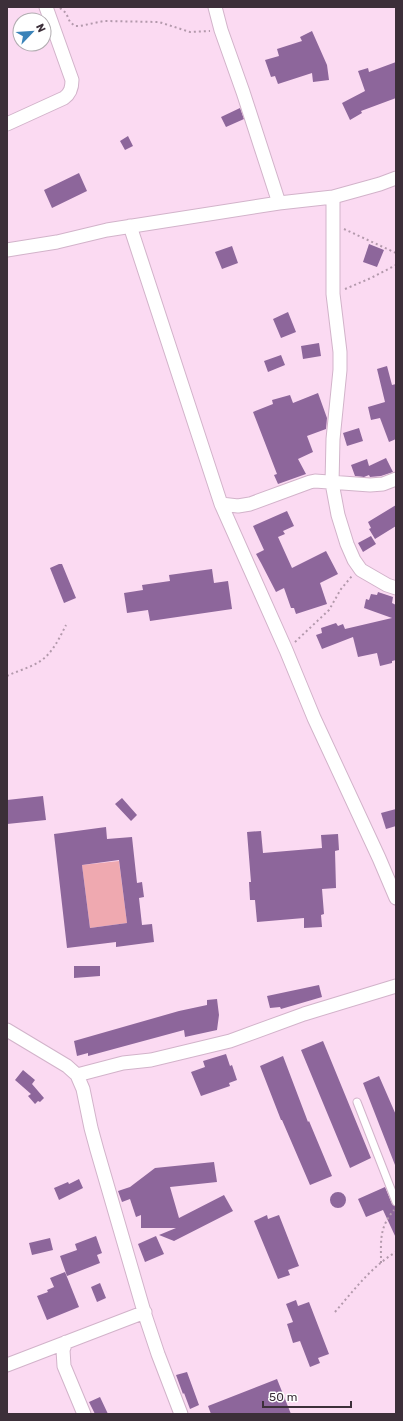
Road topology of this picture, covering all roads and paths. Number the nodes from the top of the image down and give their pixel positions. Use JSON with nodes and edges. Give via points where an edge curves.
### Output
{"nodes":[{"id":1,"x":46,"y":7,"type":"edge"},
{"id":2,"x":215,"y":7,"type":"edge"},
{"id":3,"x":59,"y":8,"type":"dead end"},
{"id":4,"x":221,"y":30,"type":"junction"},
{"id":5,"x":7,"y":124,"type":"edge"},
{"id":6,"x":396,"y":178,"type":"edge"},
{"id":7,"x":333,"y":197,"type":"junction"},
{"id":8,"x":279,"y":203,"type":"junction"},
{"id":9,"x":333,"y":224,"type":"junction"},
{"id":10,"x":130,"y":226,"type":"junction"},
{"id":11,"x":7,"y":250,"type":"edge"},
{"id":12,"x":396,"y":253,"type":"edge"},
{"id":13,"x":396,"y":265,"type":"edge"},
{"id":14,"x":333,"y":294,"type":"junction"},
{"id":15,"x":396,"y":479,"type":"edge"},
{"id":16,"x":332,"y":483,"type":"junction"},
{"id":17,"x":221,"y":504,"type":"junction"},
{"id":18,"x":361,"y":570,"type":"junction"},
{"id":19,"x":396,"y":588,"type":"edge"},
{"id":20,"x":66,"y":625,"type":"dead end"},
{"id":21,"x":286,"y":650,"type":"junction"},
{"id":22,"x":7,"y":676,"type":"edge"},
{"id":23,"x":396,"y":898,"type":"edge"},
{"id":24,"x":396,"y":987,"type":"edge"},
{"id":25,"x":7,"y":1030,"type":"edge"},
{"id":26,"x":76,"y":1075,"type":"junction"},
{"id":27,"x":357,"y":1102,"type":"dead end"},
{"id":28,"x":396,"y":1202,"type":"edge"},
{"id":29,"x":396,"y":1208,"type":"edge"},
{"id":30,"x":396,"y":1252,"type":"edge"},
{"id":31,"x":380,"y":1263,"type":"junction"},
{"id":32,"x":145,"y":1312,"type":"junction"},
{"id":33,"x":335,"y":1312,"type":"dead end"},
{"id":34,"x":66,"y":1342,"type":"junction"},
{"id":35,"x":7,"y":1365,"type":"edge"},
{"id":36,"x":84,"y":1414,"type":"edge"},
{"id":37,"x":181,"y":1414,"type":"edge"}],
"edges":[{"from":1,"to":5,"type":"street","via":[[72,80],[69,95]]},
{"from":2,"to":4,"type":"street"},
{"from":3,"to":4,"type":"path","via":[[75,26],[104,21],[159,22],[190,32]]},
{"from":4,"to":8,"type":"street"},
{"from":6,"to":7,"type":"street"},
{"from":7,"to":8,"type":"street"},
{"from":7,"to":9,"type":"street"},
{"from":8,"to":10,"type":"street"},
{"from":9,"to":12,"type":"path"},
{"from":9,"to":14,"type":"street"},
{"from":10,"to":11,"type":"street"},
{"from":10,"to":17,"type":"street"},
{"from":13,"to":14,"type":"path"},
{"from":14,"to":16,"type":"street","via":[[340,370],[333,439]]},
{"from":15,"to":16,"type":"street","via":[[370,485]]},
{"from":16,"to":17,"type":"street","via":[[310,482],[250,504]]},
{"from":16,"to":18,"type":"street","via":[[347,544]]},
{"from":17,"to":21,"type":"street"},
{"from":18,"to":19,"type":"street"},
{"from":18,"to":21,"type":"path","via":[[350,578],[326,614]]},
{"from":20,"to":22,"type":"path","via":[[50,653],[39,662]]},
{"from":21,"to":23,"type":"street"},
{"from":24,"to":26,"type":"street","via":[[304,1014],[230,1040]]},
{"from":25,"to":26,"type":"street","via":[[66,1066]]},
{"from":26,"to":32,"type":"street","via":[[83,1089],[93,1136]]},
{"from":27,"to":28,"type":"lane"},
{"from":29,"to":31,"type":"path","via":[[383,1228]]},
{"from":30,"to":31,"type":"path"},
{"from":31,"to":33,"type":"path"},
{"from":32,"to":34,"type":"street"},
{"from":32,"to":37,"type":"street"},
{"from":34,"to":35,"type":"street"},
{"from":34,"to":36,"type":"street","via":[[63,1350],[64,1366]]}]}
